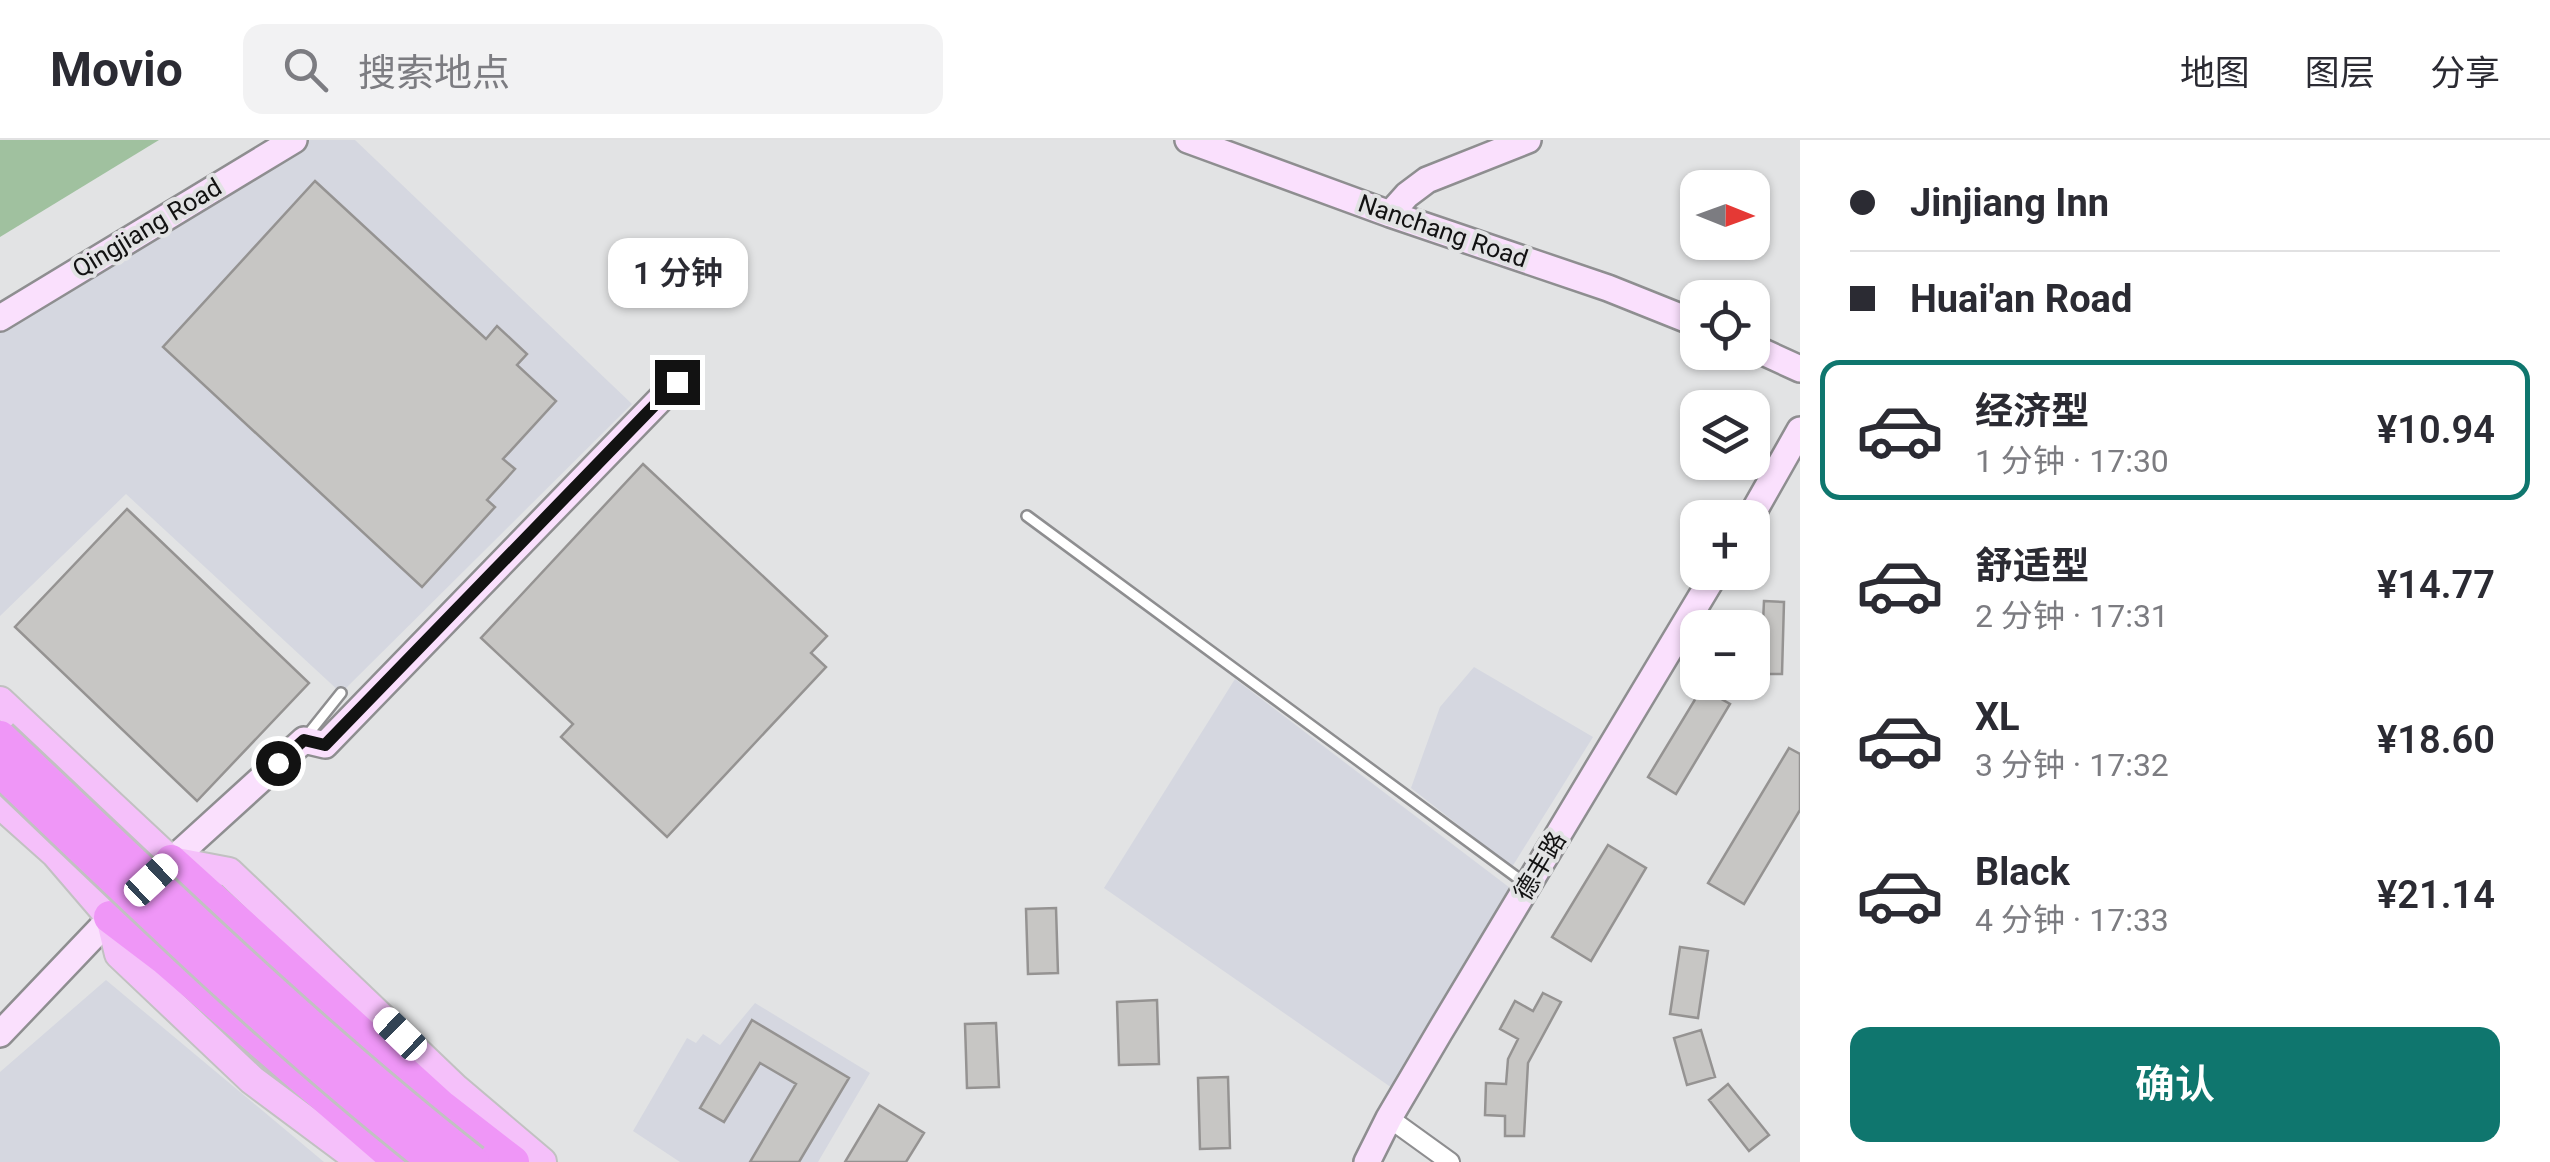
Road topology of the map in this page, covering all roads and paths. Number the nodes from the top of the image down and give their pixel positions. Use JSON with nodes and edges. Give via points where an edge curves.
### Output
{"nodes":[{"id":1,"x":294,"y":140,"type":"edge"},
{"id":2,"x":1188,"y":140,"type":"edge"},
{"id":3,"x":1528,"y":140,"type":"edge"},
{"id":4,"x":1390,"y":214,"type":"junction"},
{"id":5,"x":1680,"y":317,"type":"edge"},
{"id":6,"x":0,"y":318,"type":"edge"},
{"id":7,"x":1770,"y":356,"type":"edge"},
{"id":8,"x":1800,"y":370,"type":"edge"},
{"id":9,"x":677,"y":382,"type":"dead end"},
{"id":10,"x":1800,"y":430,"type":"edge"},
{"id":11,"x":1760,"y":500,"type":"edge"},
{"id":12,"x":1027,"y":516,"type":"dead end"},
{"id":13,"x":1705,"y":590,"type":"edge"},
{"id":14,"x":341,"y":693,"type":"dead end"},
{"id":15,"x":0,"y":700,"type":"edge"},
{"id":16,"x":0,"y":737,"type":"edge"},
{"id":17,"x":304,"y":740,"type":"junction"},
{"id":18,"x":0,"y":770,"type":"edge"},
{"id":19,"x":0,"y":804,"type":"edge"},
{"id":20,"x":172,"y":860,"type":"junction"},
{"id":21,"x":1528,"y":885,"type":"junction"},
{"id":22,"x":110,"y":917,"type":"junction"},
{"id":23,"x":0,"y":1034,"type":"edge"},
{"id":24,"x":1390,"y":1118,"type":"junction"},
{"id":25,"x":362,"y":1162,"type":"edge"},
{"id":26,"x":400,"y":1162,"type":"edge"},
{"id":27,"x":435,"y":1162,"type":"edge"},
{"id":28,"x":473,"y":1162,"type":"edge"},
{"id":29,"x":513,"y":1162,"type":"edge"},
{"id":30,"x":542,"y":1162,"type":"edge"},
{"id":31,"x":1368,"y":1162,"type":"edge"},
{"id":32,"x":1450,"y":1162,"type":"edge"}],
"edges":[{"from":1,"to":6,"type":"street","name":"Qingjiang Road"},
{"from":2,"to":4,"type":"street","name":"Nanchang Road"},
{"from":3,"to":4,"type":"street","via":[[1427,180]]},
{"from":4,"to":5,"type":"street","name":"Nanchang Road"},
{"from":7,"to":8,"type":"street"},
{"from":9,"to":17,"type":"street","via":[[325,745]]},
{"from":10,"to":11,"type":"street"},
{"from":12,"to":21,"type":"lane"},
{"from":13,"to":21,"type":"street","name":"德丰路"},
{"from":14,"to":17,"type":"lane"},
{"from":15,"to":20,"type":"main road"},
{"from":16,"to":28,"type":"highway","bridge":true,"via":[[213,938]]},
{"from":17,"to":20,"type":"street"},
{"from":18,"to":27,"type":"highway","bridge":true,"via":[[195,956]]},
{"from":19,"to":22,"type":"main road","via":[[55,853]]},
{"from":20,"to":22,"type":"street"},
{"from":20,"to":29,"type":"highway","via":[[442,1107]]},
{"from":20,"to":30,"type":"main road","via":[[229,872]]},
{"from":21,"to":24,"type":"street","name":"德丰路"},
{"from":22,"to":23,"type":"street"},
{"from":22,"to":25,"type":"main road","via":[[119,954],[252,1080]]},
{"from":22,"to":26,"type":"highway"},
{"from":24,"to":31,"type":"street","name":"德丰路"},
{"from":24,"to":32,"type":"street"}]}
